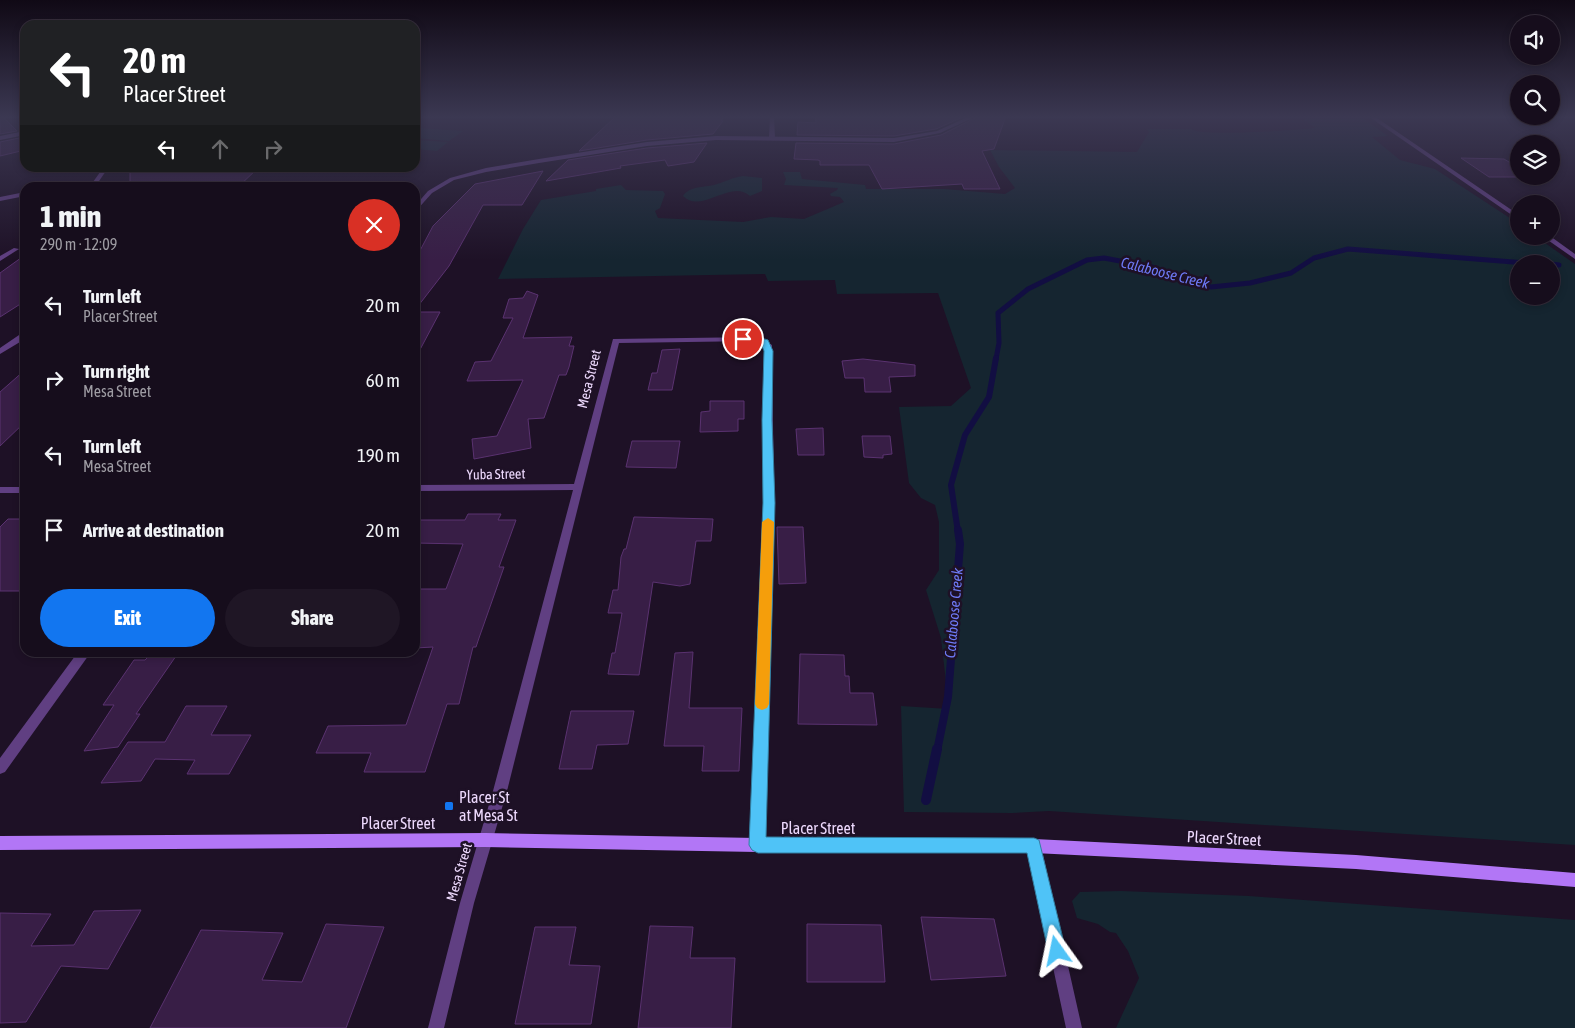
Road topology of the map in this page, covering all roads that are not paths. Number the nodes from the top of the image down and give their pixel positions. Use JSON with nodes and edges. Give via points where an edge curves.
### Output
{"nodes":[{"id":1,"x":519,"y":164,"type":"edge"},
{"id":2,"x":1440,"y":164,"type":"edge"},
{"id":3,"x":20,"y":195,"type":"edge"},
{"id":4,"x":0,"y":199,"type":"edge"},
{"id":5,"x":420,"y":203,"type":"edge"},
{"id":6,"x":1510,"y":212,"type":"edge"},
{"id":7,"x":1558,"y":245,"type":"edge"},
{"id":8,"x":16,"y":248,"type":"dead end"},
{"id":9,"x":1575,"y":256,"type":"edge"},
{"id":10,"x":0,"y":259,"type":"edge"},
{"id":11,"x":20,"y":338,"type":"edge"},
{"id":12,"x":1,"y":350,"type":"edge"},
{"id":13,"x":578,"y":487,"type":"junction"},
{"id":14,"x":420,"y":488,"type":"edge"},
{"id":15,"x":0,"y":490,"type":"edge"},
{"id":16,"x":20,"y":490,"type":"edge"},
{"id":17,"x":82,"y":657,"type":"edge"},
{"id":18,"x":0,"y":768,"type":"edge"},
{"id":19,"x":485,"y":840,"type":"junction"},
{"id":20,"x":0,"y":843,"type":"edge"},
{"id":21,"x":758,"y":845,"type":"junction"},
{"id":22,"x":1034,"y":846,"type":"junction"},
{"id":23,"x":1575,"y":880,"type":"edge"},
{"id":24,"x":436,"y":1028,"type":"edge"},
{"id":25,"x":1074,"y":1028,"type":"edge"}],
"edges":[{"from":1,"to":5,"type":"street","via":[[452,179],[430,192]]},
{"from":2,"to":6,"type":"street"},
{"from":3,"to":4,"type":"street"},
{"from":7,"to":9,"type":"street"},
{"from":8,"to":10,"type":"street"},
{"from":11,"to":12,"type":"street"},
{"from":13,"to":14,"type":"street","name":"Yuba Street"},
{"from":13,"to":19,"type":"street","name":"Mesa Street"},
{"from":13,"to":21,"type":"street","name":"Mesa Street","via":[[616,341],[758,339],[768,345],[769,503]]},
{"from":15,"to":16,"type":"street"},
{"from":17,"to":18,"type":"street"},
{"from":19,"to":20,"type":"main road","name":"Placer Street"},
{"from":19,"to":21,"type":"main road","name":"Placer Street"},
{"from":19,"to":24,"type":"street","name":"Mesa Street"},
{"from":21,"to":22,"type":"main road","name":"Placer Street"},
{"from":22,"to":23,"type":"main road","name":"Placer Street","via":[[1356,862]]},
{"from":22,"to":25,"type":"street"}]}
